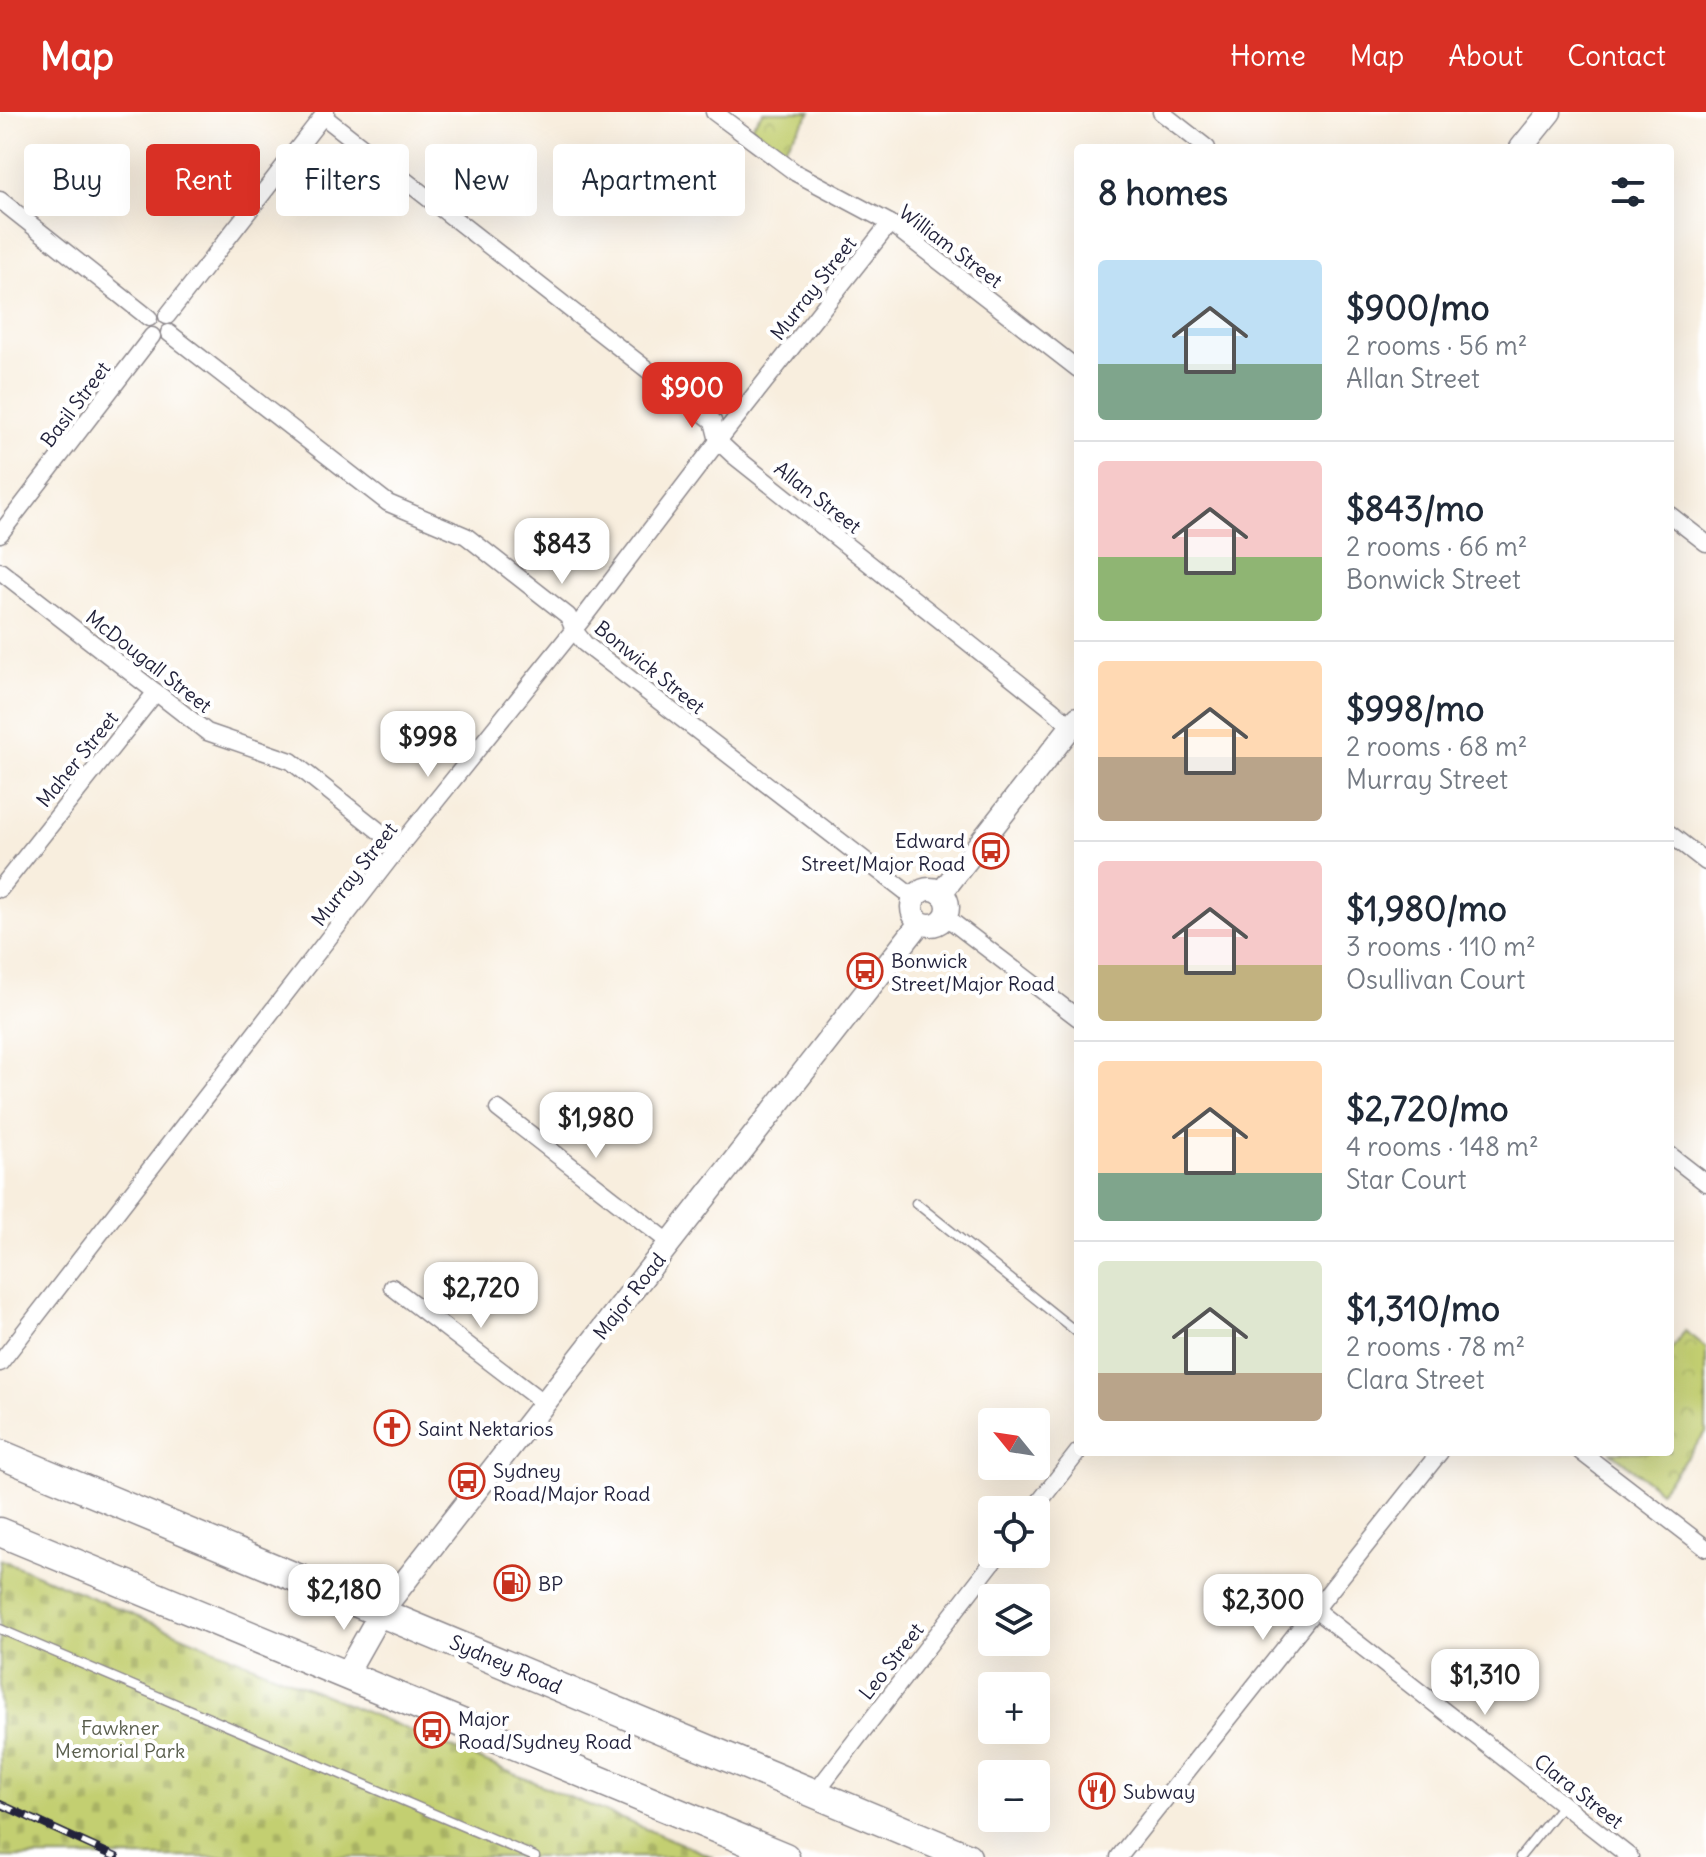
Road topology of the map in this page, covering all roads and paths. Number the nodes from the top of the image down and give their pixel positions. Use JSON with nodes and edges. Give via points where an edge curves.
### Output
{"nodes":[{"id":1,"x":714,"y":112,"type":"edge"},
{"id":2,"x":1161,"y":112,"type":"edge"},
{"id":3,"x":1550,"y":112,"type":"edge"},
{"id":4,"x":325,"y":114,"type":"edge"},
{"id":5,"x":1202,"y":144,"type":"edge"},
{"id":6,"x":1524,"y":144,"type":"edge"},
{"id":7,"x":0,"y":200,"type":"edge"},
{"id":8,"x":890,"y":223,"type":"junction"},
{"id":9,"x":163,"y":328,"type":"junction"},
{"id":10,"x":1074,"y":366,"type":"edge"},
{"id":11,"x":718,"y":441,"type":"junction"},
{"id":12,"x":1674,"y":518,"type":"edge"},
{"id":13,"x":0,"y":534,"type":"edge"},
{"id":14,"x":1706,"y":543,"type":"edge"},
{"id":15,"x":0,"y":571,"type":"edge"},
{"id":16,"x":574,"y":630,"type":"junction"},
{"id":17,"x":156,"y":692,"type":"junction"},
{"id":18,"x":1074,"y":721,"type":"edge"},
{"id":19,"x":1074,"y":723,"type":"edge"},
{"id":20,"x":1674,"y":837,"type":"edge"},
{"id":21,"x":399,"y":847,"type":"junction"},
{"id":22,"x":1706,"y":862,"type":"edge"},
{"id":23,"x":0,"y":889,"type":"edge"},
{"id":24,"x":941,"y":893,"type":"junction"},
{"id":25,"x":914,"y":898,"type":"junction"},
{"id":26,"x":946,"y":917,"type":"junction"},
{"id":27,"x":920,"y":923,"type":"junction"},
{"id":28,"x":1074,"y":1015,"type":"edge"},
{"id":29,"x":498,"y":1109,"type":"dead end"},
{"id":30,"x":1674,"y":1158,"type":"edge"},
{"id":31,"x":1706,"y":1183,"type":"edge"},
{"id":32,"x":916,"y":1203,"type":"dead end"},
{"id":33,"x":670,"y":1243,"type":"junction"},
{"id":34,"x":392,"y":1287,"type":"dead end"},
{"id":35,"x":1074,"y":1330,"type":"edge"},
{"id":36,"x":0,"y":1363,"type":"edge"},
{"id":37,"x":545,"y":1404,"type":"junction"},
{"id":38,"x":0,"y":1454,"type":"edge"},
{"id":39,"x":1075,"y":1456,"type":"edge"},
{"id":40,"x":1437,"y":1456,"type":"edge"},
{"id":41,"x":1586,"y":1456,"type":"edge"},
{"id":42,"x":1044,"y":1496,"type":"edge"},
{"id":43,"x":0,"y":1532,"type":"edge"},
{"id":44,"x":1706,"y":1548,"type":"edge"},
{"id":45,"x":988,"y":1568,"type":"edge"},
{"id":46,"x":1314,"y":1609,"type":"junction"},
{"id":47,"x":381,"y":1612,"type":"junction"},
{"id":48,"x":0,"y":1629,"type":"edge"},
{"id":49,"x":346,"y":1674,"type":"junction"},
{"id":50,"x":815,"y":1793,"type":"junction"},
{"id":51,"x":1563,"y":1804,"type":"junction"},
{"id":52,"x":535,"y":1857,"type":"edge"},
{"id":53,"x":785,"y":1857,"type":"edge"},
{"id":54,"x":967,"y":1857,"type":"edge"},
{"id":55,"x":1119,"y":1857,"type":"edge"},
{"id":56,"x":1520,"y":1857,"type":"edge"},
{"id":57,"x":1630,"y":1857,"type":"edge"}],
"edges":[{"from":1,"to":8,"type":"street","name":"William Street","via":[[796,173]]},
{"from":2,"to":5,"type":"street"},
{"from":3,"to":6,"type":"street"},
{"from":4,"to":9,"type":"street","name":"Basil Street"},
{"from":4,"to":11,"type":"street","name":"Allan Street","via":[[713,421]]},
{"from":7,"to":9,"type":"street","via":[[149,318],[164,314]]},
{"from":8,"to":10,"type":"street","name":"William Street"},
{"from":8,"to":11,"type":"street","name":"Murray Street"},
{"from":9,"to":13,"type":"street","name":"Basil Street"},
{"from":9,"to":16,"type":"street","name":"Bonwick Street","via":[[388,503],[466,536],[568,616]]},
{"from":11,"to":16,"type":"street","name":"Murray Street"},
{"from":11,"to":18,"type":"street","name":"Allan Street"},
{"from":12,"to":14,"type":"street"},
{"from":15,"to":17,"type":"street","name":"McDougall Street"},
{"from":16,"to":21,"type":"street","name":"Murray Street"},
{"from":16,"to":25,"type":"street","name":"Bonwick Street","via":[[585,644]]},
{"from":17,"to":21,"type":"street","name":"McDougall Street","via":[[207,732],[291,761]]},
{"from":17,"to":23,"type":"street","name":"Maher Street"},
{"from":19,"to":24,"type":"street"},
{"from":20,"to":22,"type":"street"},
{"from":21,"to":36,"type":"street","name":"Murray Street"},
{"from":24,"to":25,"type":"street","via":[[927,889]]},
{"from":24,"to":26,"type":"street","via":[[947,901]]},
{"from":25,"to":27,"type":"street","via":[[913,914]]},
{"from":26,"to":27,"type":"street","via":[[937,924]]},
{"from":26,"to":28,"type":"street"},
{"from":27,"to":33,"type":"street","name":"Major Road"},
{"from":29,"to":33,"type":"street"},
{"from":30,"to":31,"type":"street"},
{"from":32,"to":35,"type":"lane"},
{"from":33,"to":37,"type":"street","name":"Major Road"},
{"from":34,"to":37,"type":"street"},
{"from":37,"to":47,"type":"street","name":"Major Road"},
{"from":38,"to":47,"type":"highway","name":"Sydney Road"},
{"from":39,"to":42,"type":"street"},
{"from":40,"to":46,"type":"street"},
{"from":41,"to":44,"type":"street"},
{"from":43,"to":49,"type":"highway"},
{"from":45,"to":50,"type":"street","name":"Leo Street"},
{"from":46,"to":51,"type":"street","name":"Clara Street"},
{"from":46,"to":55,"type":"street"},
{"from":47,"to":49,"type":"street","name":"Major Road"},
{"from":47,"to":50,"type":"highway","name":"Sydney Road"},
{"from":48,"to":52,"type":"lane"},
{"from":49,"to":53,"type":"highway"},
{"from":50,"to":54,"type":"highway","name":"Sydney Road"},
{"from":51,"to":56,"type":"lane"},
{"from":51,"to":57,"type":"street","name":"Clara Street"}]}
